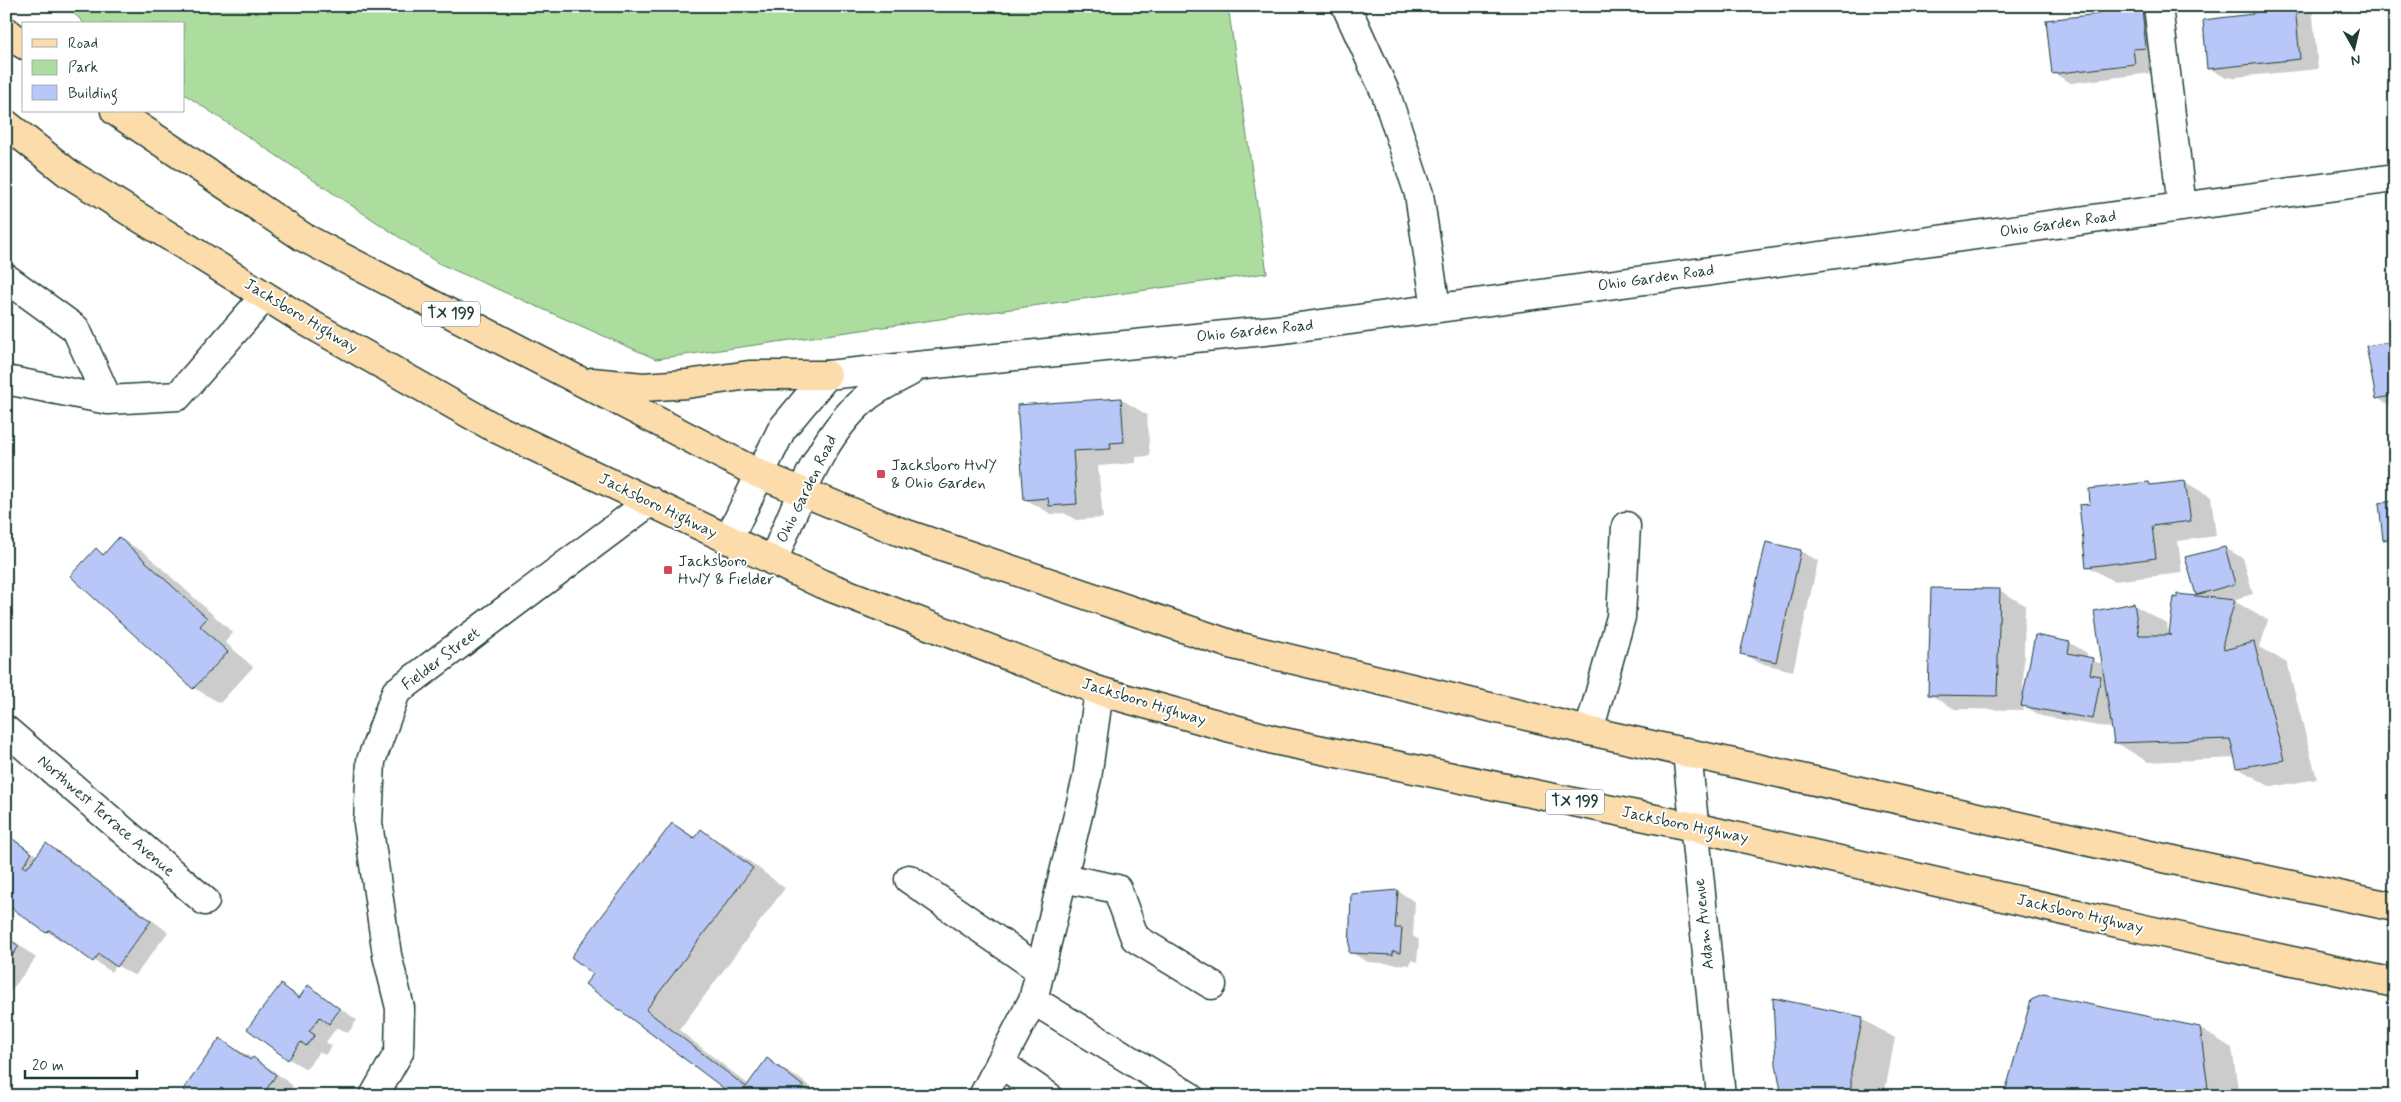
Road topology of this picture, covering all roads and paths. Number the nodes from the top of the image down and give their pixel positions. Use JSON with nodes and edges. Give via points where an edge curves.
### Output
{"nodes":[{"id":1,"x":1346,"y":6,"type":"edge"},
{"id":2,"x":2158,"y":6,"type":"edge"},
{"id":3,"x":6,"y":32,"type":"edge"},
{"id":4,"x":22,"y":43,"type":"edge"},
{"id":5,"x":116,"y":112,"type":"edge"},
{"id":6,"x":6,"y":124,"type":"edge"},
{"id":7,"x":2395,"y":178,"type":"edge"},
{"id":8,"x":2182,"y":207,"type":"junction"},
{"id":9,"x":6,"y":278,"type":"edge"},
{"id":10,"x":265,"y":296,"type":"junction"},
{"id":11,"x":1436,"y":308,"type":"junction"},
{"id":12,"x":917,"y":367,"type":"junction"},
{"id":13,"x":827,"y":376,"type":"junction"},
{"id":14,"x":6,"y":380,"type":"edge"},
{"id":15,"x":578,"y":381,"type":"junction"},
{"id":16,"x":108,"y":400,"type":"junction"},
{"id":17,"x":759,"y":474,"type":"junction"},
{"id":18,"x":802,"y":492,"type":"junction"},
{"id":19,"x":651,"y":501,"type":"junction"},
{"id":20,"x":1626,"y":526,"type":"dead end"},
{"id":21,"x":728,"y":540,"type":"junction"},
{"id":22,"x":773,"y":561,"type":"junction"},
{"id":23,"x":1098,"y":691,"type":"junction"},
{"id":24,"x":6,"y":730,"type":"edge"},
{"id":25,"x":1589,"y":731,"type":"junction"},
{"id":26,"x":1686,"y":752,"type":"junction"},
{"id":27,"x":1694,"y":826,"type":"junction"},
{"id":28,"x":1063,"y":878,"type":"junction"},
{"id":29,"x":909,"y":879,"type":"dead end"},
{"id":30,"x":205,"y":901,"type":"dead end"},
{"id":31,"x":2395,"y":907,"type":"edge"},
{"id":32,"x":1040,"y":970,"type":"junction"},
{"id":33,"x":2395,"y":983,"type":"edge"},
{"id":34,"x":1212,"y":985,"type":"dead end"},
{"id":35,"x":1033,"y":1000,"type":"junction"},
{"id":36,"x":1000,"y":1063,"type":"junction"},
{"id":37,"x":374,"y":1096,"type":"edge"},
{"id":38,"x":984,"y":1096,"type":"edge"},
{"id":39,"x":1048,"y":1096,"type":"edge"},
{"id":40,"x":1189,"y":1096,"type":"edge"},
{"id":41,"x":1721,"y":1096,"type":"edge"}],
"edges":[{"from":1,"to":11,"type":"street","via":[[1386,94],[1419,194]]},
{"from":2,"to":8,"type":"street"},
{"from":3,"to":4,"type":"main road"},
{"from":5,"to":15,"type":"main road","number":"TX 199","via":[[303,237]]},
{"from":6,"to":10,"type":"main road","name":"Jacksboro Highway","number":"TX 199","via":[[68,173]]},
{"from":7,"to":8,"type":"street","name":"Ohio Garden Road"},
{"from":8,"to":11,"type":"street","name":"Ohio Garden Road"},
{"from":9,"to":16,"type":"street","via":[[76,329]]},
{"from":10,"to":16,"type":"street","via":[[178,396]]},
{"from":10,"to":19,"type":"main road","name":"Jacksboro Highway","number":"TX 199","via":[[493,427]]},
{"from":11,"to":12,"type":"street","name":"Ohio Garden Road","via":[[1284,329]]},
{"from":12,"to":13,"type":"street","name":"Ohio Garden Road"},
{"from":12,"to":18,"type":"street","name":"Ohio Garden Road","via":[[868,396],[833,433]]},
{"from":13,"to":15,"type":"main road","via":[[749,375],[644,387]]},
{"from":13,"to":17,"type":"street","via":[[782,429]]},
{"from":14,"to":16,"type":"street"},
{"from":15,"to":17,"type":"main road","number":"TX 199"},
{"from":17,"to":18,"type":"main road","number":"TX 199"},
{"from":17,"to":21,"type":"street"},
{"from":18,"to":22,"type":"street","name":"Ohio Garden Road"},
{"from":18,"to":25,"type":"main road","number":"TX 199","via":[[898,531],[1233,645]]},
{"from":19,"to":21,"type":"main road","name":"Jacksboro Highway","number":"TX 199"},
{"from":19,"to":37,"type":"street","name":"Fielder Street","via":[[396,692],[371,761],[368,823],[387,955],[400,1008],[399,1052]]},
{"from":20,"to":25,"type":"street","via":[[1621,617]]},
{"from":21,"to":22,"type":"main road","name":"Jacksboro Highway","number":"TX 199"},
{"from":22,"to":23,"type":"main road","name":"Jacksboro Highway","number":"TX 199","via":[[822,584]]},
{"from":23,"to":27,"type":"main road","name":"Jacksboro Highway","number":"TX 199","via":[[1274,740]]},
{"from":23,"to":28,"type":"street","via":[[1087,778]]},
{"from":24,"to":30,"type":"street","name":"Northwest Terrace Avenue"},
{"from":25,"to":26,"type":"main road","number":"TX 199"},
{"from":26,"to":27,"type":"street","name":"Adam Avenue"},
{"from":26,"to":31,"type":"main road","number":"TX 199"},
{"from":27,"to":33,"type":"main road","name":"Jacksboro Highway","number":"TX 199"},
{"from":27,"to":41,"type":"street","name":"Adam Avenue"},
{"from":28,"to":32,"type":"street"},
{"from":28,"to":34,"type":"street","via":[[1117,889],[1136,938]]},
{"from":29,"to":32,"type":"street"},
{"from":32,"to":35,"type":"street"},
{"from":35,"to":36,"type":"street"},
{"from":35,"to":40,"type":"street"},
{"from":36,"to":38,"type":"street"},
{"from":36,"to":39,"type":"street"}]}
